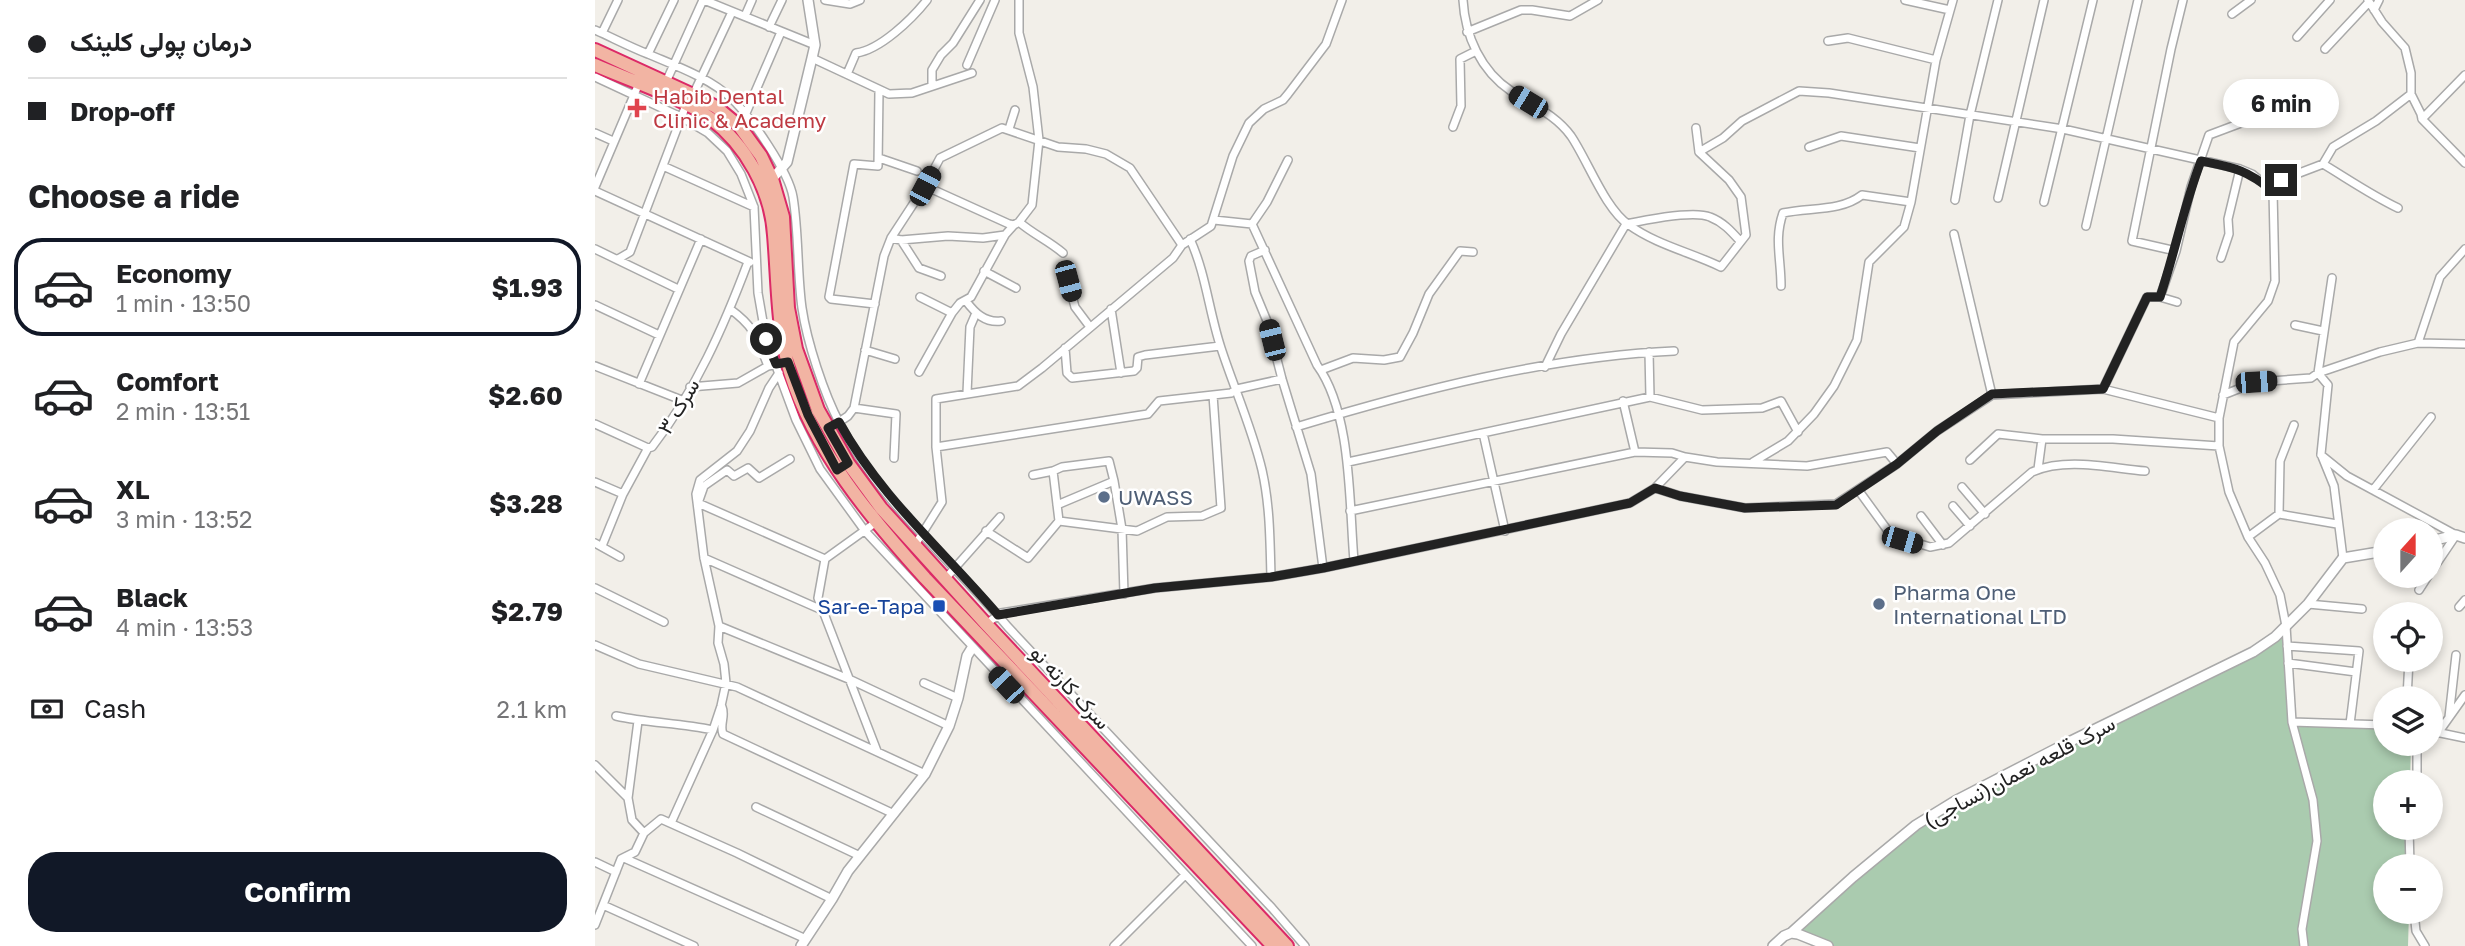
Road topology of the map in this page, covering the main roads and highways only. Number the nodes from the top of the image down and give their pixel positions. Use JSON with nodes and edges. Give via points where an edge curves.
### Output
{"nodes":[{"id":1,"x":595,"y":50,"type":"edge"},
{"id":2,"x":595,"y":65,"type":"edge"},
{"id":3,"x":639,"y":83,"type":"junction"},
{"id":4,"x":687,"y":105,"type":"junction"},
{"id":5,"x":813,"y":412,"type":"junction"},
{"id":6,"x":842,"y":466,"type":"junction"},
{"id":7,"x":1241,"y":903,"type":"junction"},
{"id":8,"x":1281,"y":945,"type":"edge"}],
"edges":[{"from":1,"to":3,"type":"highway","name":"سرک کارته نو"},
{"from":2,"to":3,"type":"highway","name":"سرک کارته نو"},
{"from":3,"to":4,"type":"highway","name":"سرک کارته نو"},
{"from":3,"to":4,"type":"highway","name":"سرک کارته نو","via":[[666,82]]},
{"from":4,"to":5,"type":"highway","name":"سرک کارته نو","via":[[723,129],[758,176],[774,233],[777,364]]},
{"from":4,"to":5,"type":"highway","name":"سرک کارته نو","via":[[716,107],[740,127],[777,174],[788,308]]},
{"from":5,"to":6,"type":"highway","name":"سرک کارته نو"},
{"from":5,"to":6,"type":"highway","name":"سرک کارته نو","via":[[833,425]]},
{"from":6,"to":7,"type":"highway","name":"سرک کارته نو","via":[[919,540],[945,579]]},
{"from":6,"to":7,"type":"highway","name":"سرک کارته نو","via":[[870,527],[1011,680]]},
{"from":7,"to":8,"type":"highway","name":"سرک کارته نو"}]}
